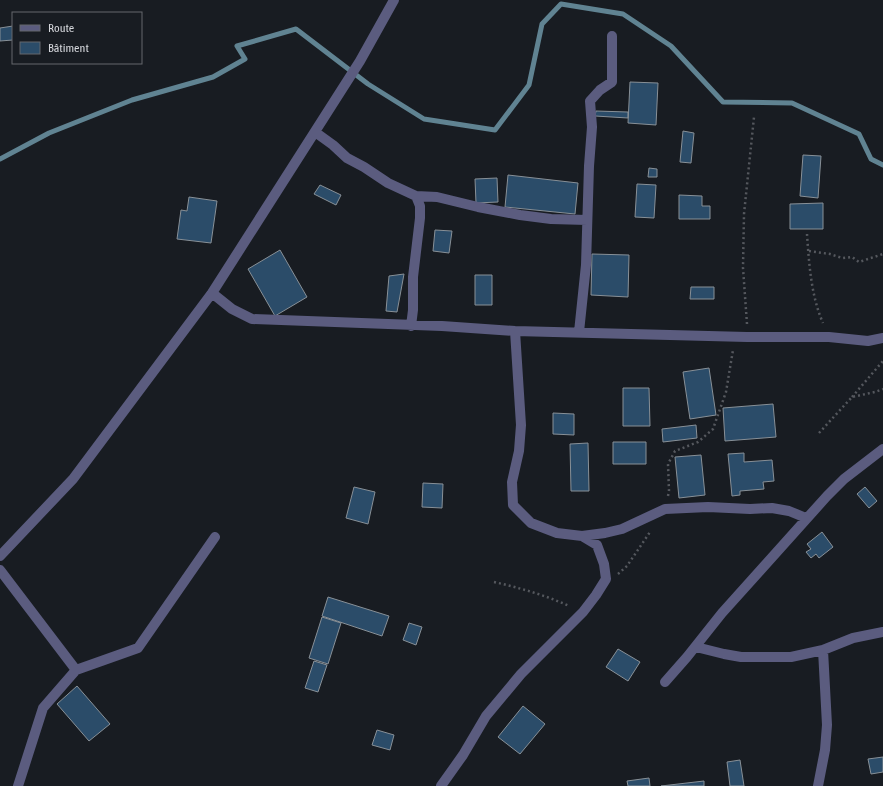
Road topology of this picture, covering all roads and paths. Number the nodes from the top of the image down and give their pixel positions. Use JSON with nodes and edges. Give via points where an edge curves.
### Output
{"nodes":[{"id":1,"x":394,"y":0,"type":"edge"},
{"id":2,"x":612,"y":36,"type":"dead end"},
{"id":3,"x":754,"y":117,"type":"dead end"},
{"id":4,"x":315,"y":132,"type":"junction"},
{"id":5,"x":416,"y":196,"type":"junction"},
{"id":6,"x":587,"y":220,"type":"junction"},
{"id":7,"x":807,"y":234,"type":"dead end"},
{"id":8,"x":809,"y":251,"type":"junction"},
{"id":9,"x":883,"y":254,"type":"edge"},
{"id":10,"x":212,"y":293,"type":"junction"},
{"id":11,"x":412,"y":326,"type":"junction"},
{"id":12,"x":515,"y":331,"type":"junction"},
{"id":13,"x":579,"y":332,"type":"junction"},
{"id":14,"x":735,"y":336,"type":"junction"},
{"id":15,"x":747,"y":336,"type":"junction"},
{"id":16,"x":829,"y":336,"type":"junction"},
{"id":17,"x":883,"y":338,"type":"edge"},
{"id":18,"x":883,"y":361,"type":"edge"},
{"id":19,"x":883,"y":389,"type":"edge"},
{"id":20,"x":852,"y":397,"type":"junction"},
{"id":21,"x":819,"y":432,"type":"dead end"},
{"id":22,"x":883,"y":448,"type":"edge"},
{"id":23,"x":665,"y":509,"type":"junction"},
{"id":24,"x":806,"y":518,"type":"junction"},
{"id":25,"x":652,"y":528,"type":"dead end"},
{"id":26,"x":582,"y":536,"type":"junction"},
{"id":27,"x":215,"y":537,"type":"dead end"},
{"id":28,"x":0,"y":556,"type":"edge"},
{"id":29,"x":0,"y":570,"type":"edge"},
{"id":30,"x":616,"y":576,"type":"dead end"},
{"id":31,"x":494,"y":582,"type":"dead end"},
{"id":32,"x":583,"y":612,"type":"junction"},
{"id":33,"x":883,"y":632,"type":"edge"},
{"id":34,"x":696,"y":646,"type":"junction"},
{"id":35,"x":823,"y":650,"type":"junction"},
{"id":36,"x":76,"y":670,"type":"junction"},
{"id":37,"x":665,"y":682,"type":"dead end"},
{"id":38,"x":18,"y":786,"type":"edge"},
{"id":39,"x":441,"y":786,"type":"edge"},
{"id":40,"x":818,"y":786,"type":"edge"}],
"edges":[{"from":1,"to":4,"type":"street","via":[[360,61]]},
{"from":2,"to":6,"type":"street","via":[[612,82],[590,101],[592,128]]},
{"from":3,"to":15,"type":"path","via":[[744,214],[743,268]]},
{"from":4,"to":5,"type":"street","via":[[333,144],[347,158],[388,183]]},
{"from":4,"to":10,"type":"street"},
{"from":5,"to":6,"type":"street","via":[[437,197],[520,215]]},
{"from":5,"to":11,"type":"street","via":[[420,206],[420,218],[413,277]]},
{"from":6,"to":13,"type":"street","via":[[586,266]]},
{"from":7,"to":8,"type":"path"},
{"from":8,"to":9,"type":"path","via":[[842,258],[852,257],[859,262]]},
{"from":8,"to":16,"type":"path","via":[[818,311]]},
{"from":10,"to":11,"type":"street","via":[[232,309],[252,319]]},
{"from":10,"to":28,"type":"street","via":[[73,479]]},
{"from":11,"to":12,"type":"street"},
{"from":12,"to":13,"type":"street"},
{"from":12,"to":26,"type":"street","via":[[520,425],[519,451],[512,482],[513,505],[531,522],[557,533]]},
{"from":13,"to":14,"type":"street"},
{"from":14,"to":15,"type":"street"},
{"from":14,"to":23,"type":"path","via":[[726,392],[713,430],[698,442],[675,451],[668,464],[669,491]]},
{"from":15,"to":16,"type":"street"},
{"from":16,"to":17,"type":"street","via":[[868,340]]},
{"from":18,"to":20,"type":"path"},
{"from":19,"to":20,"type":"path"},
{"from":20,"to":21,"type":"path"},
{"from":22,"to":24,"type":"street","via":[[844,479]]},
{"from":23,"to":24,"type":"street","via":[[772,508]]},
{"from":23,"to":26,"type":"street","via":[[622,528]]},
{"from":24,"to":34,"type":"street","via":[[722,612]]},
{"from":25,"to":30,"type":"path","via":[[627,566]]},
{"from":26,"to":32,"type":"street","via":[[597,545],[606,579]]},
{"from":27,"to":36,"type":"street","via":[[138,648]]},
{"from":29,"to":36,"type":"street"},
{"from":31,"to":32,"type":"path","via":[[549,597]]},
{"from":32,"to":39,"type":"street","via":[[521,674],[486,716],[463,756]]},
{"from":33,"to":35,"type":"street","via":[[853,638]]},
{"from":34,"to":35,"type":"street","via":[[724,654],[761,657],[791,657]]},
{"from":34,"to":37,"type":"street"},
{"from":35,"to":40,"type":"street","via":[[827,725]]},
{"from":36,"to":38,"type":"street","via":[[43,708]]}]}
